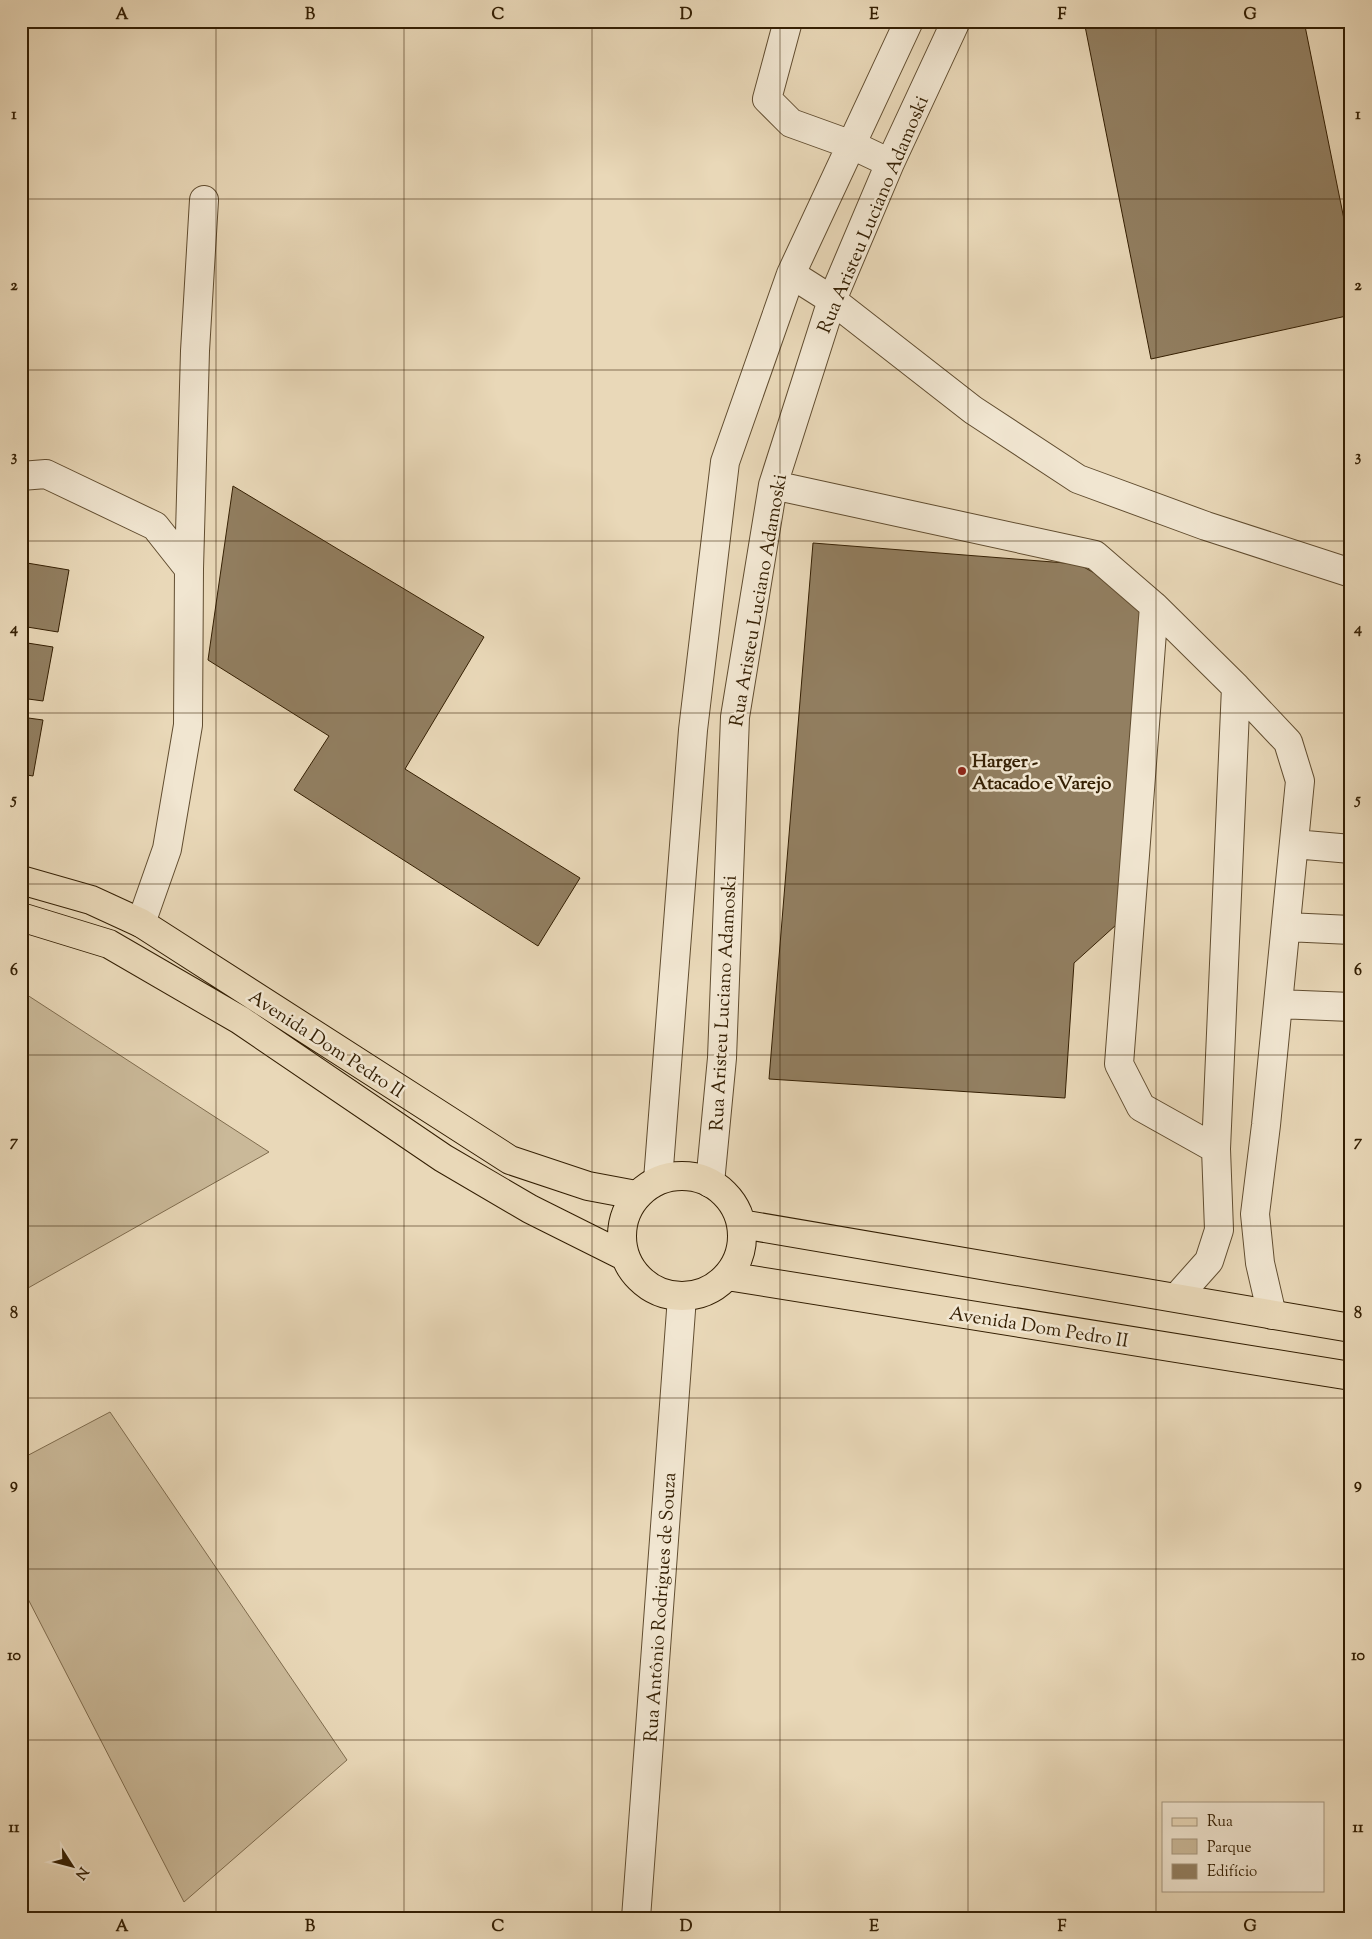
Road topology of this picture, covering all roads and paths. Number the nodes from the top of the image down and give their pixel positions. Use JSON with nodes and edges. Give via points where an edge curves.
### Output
{"nodes":[{"id":1,"x":788,"y":21,"type":"edge"},
{"id":2,"x":909,"y":21,"type":"edge"},
{"id":3,"x":956,"y":21,"type":"edge"},
{"id":4,"x":852,"y":145,"type":"junction"},
{"id":5,"x":890,"y":163,"type":"junction"},
{"id":6,"x":204,"y":200,"type":"dead end"},
{"id":7,"x":791,"y":274,"type":"junction"},
{"id":8,"x":832,"y":300,"type":"junction"},
{"id":9,"x":21,"y":476,"type":"edge"},
{"id":10,"x":773,"y":485,"type":"junction"},
{"id":11,"x":189,"y":569,"type":"junction"},
{"id":12,"x":1351,"y":573,"type":"edge"},
{"id":13,"x":1154,"y":606,"type":"junction"},
{"id":14,"x":1236,"y":687,"type":"junction"},
{"id":15,"x":1294,"y":844,"type":"junction"},
{"id":16,"x":1351,"y":850,"type":"edge"},
{"id":17,"x":21,"y":880,"type":"edge"},
{"id":18,"x":21,"y":917,"type":"edge"},
{"id":19,"x":141,"y":923,"type":"junction"},
{"id":20,"x":1286,"y":927,"type":"junction"},
{"id":21,"x":1351,"y":930,"type":"edge"},
{"id":22,"x":1278,"y":1004,"type":"junction"},
{"id":23,"x":1351,"y":1007,"type":"edge"},
{"id":24,"x":1216,"y":1149,"type":"junction"},
{"id":25,"x":658,"y":1180,"type":"junction"},
{"id":26,"x":710,"y":1182,"type":"junction"},
{"id":27,"x":636,"y":1195,"type":"junction"},
{"id":28,"x":741,"y":1224,"type":"junction"},
{"id":29,"x":624,"y":1256,"type":"junction"},
{"id":30,"x":727,"y":1276,"type":"junction"},
{"id":31,"x":682,"y":1297,"type":"junction"},
{"id":32,"x":1177,"y":1297,"type":"junction"},
{"id":33,"x":1272,"y":1315,"type":"junction"},
{"id":34,"x":1351,"y":1328,"type":"edge"},
{"id":35,"x":1351,"y":1376,"type":"edge"},
{"id":36,"x":636,"y":1918,"type":"edge"}],
"edges":[{"from":1,"to":4,"type":"street","via":[[767,98],[791,123]]},
{"from":2,"to":4,"type":"street"},
{"from":3,"to":5,"type":"street","name":"Rua Aristeu Luciano Adamoski"},
{"from":4,"to":5,"type":"street"},
{"from":4,"to":7,"type":"street"},
{"from":5,"to":8,"type":"street","name":"Rua Aristeu Luciano Adamoski"},
{"from":6,"to":11,"type":"street","via":[[195,350]]},
{"from":7,"to":8,"type":"street"},
{"from":7,"to":25,"type":"street","via":[[725,462],[693,730]]},
{"from":8,"to":10,"type":"street","name":"Rua Aristeu Luciano Adamoski"},
{"from":8,"to":12,"type":"street","via":[[974,410],[1078,479],[1206,526]]},
{"from":9,"to":11,"type":"street","via":[[46,474],[155,526]]},
{"from":10,"to":13,"type":"street","via":[[1095,555]]},
{"from":10,"to":26,"type":"street","name":"Rua Aristeu Luciano Adamoski","via":[[735,717],[722,1058]]},
{"from":11,"to":19,"type":"street","via":[[188,726],[166,849]]},
{"from":13,"to":14,"type":"street"},
{"from":13,"to":24,"type":"street","via":[[1119,1064],[1141,1107]]},
{"from":14,"to":15,"type":"street","via":[[1288,742],[1300,781]]},
{"from":14,"to":24,"type":"street"},
{"from":15,"to":16,"type":"street"},
{"from":15,"to":20,"type":"street"},
{"from":17,"to":19,"type":"main road","name":"Avenida Dom Pedro II","via":[[91,900]]},
{"from":18,"to":29,"type":"main road","name":"Avenida Dom Pedro II","via":[[109,944],[240,1020],[442,1158],[530,1209]]},
{"from":19,"to":27,"type":"main road","name":"Avenida Dom Pedro II","via":[[510,1160],[588,1186]]},
{"from":20,"to":21,"type":"street"},
{"from":20,"to":22,"type":"street"},
{"from":22,"to":23,"type":"street"},
{"from":22,"to":33,"type":"street","via":[[1256,1214],[1260,1263]]},
{"from":24,"to":32,"type":"street","via":[[1219,1230],[1209,1261]]},
{"from":25,"to":26,"type":"main road","via":[[684,1175]]},
{"from":25,"to":27,"type":"main road"},
{"from":26,"to":28,"type":"main road","via":[[730,1200]]},
{"from":27,"to":29,"type":"main road","via":[[622,1224]]},
{"from":28,"to":30,"type":"main road","via":[[740,1251]]},
{"from":28,"to":32,"type":"main road"},
{"from":29,"to":31,"type":"main road","via":[[636,1278],[657,1292]]},
{"from":30,"to":31,"type":"main road","via":[[707,1291]]},
{"from":30,"to":35,"type":"main road","name":"Avenida Dom Pedro II"},
{"from":31,"to":36,"type":"street","name":"Rua Antônio Rodrigues de Souza"},
{"from":32,"to":33,"type":"main road"},
{"from":33,"to":34,"type":"main road"}]}
